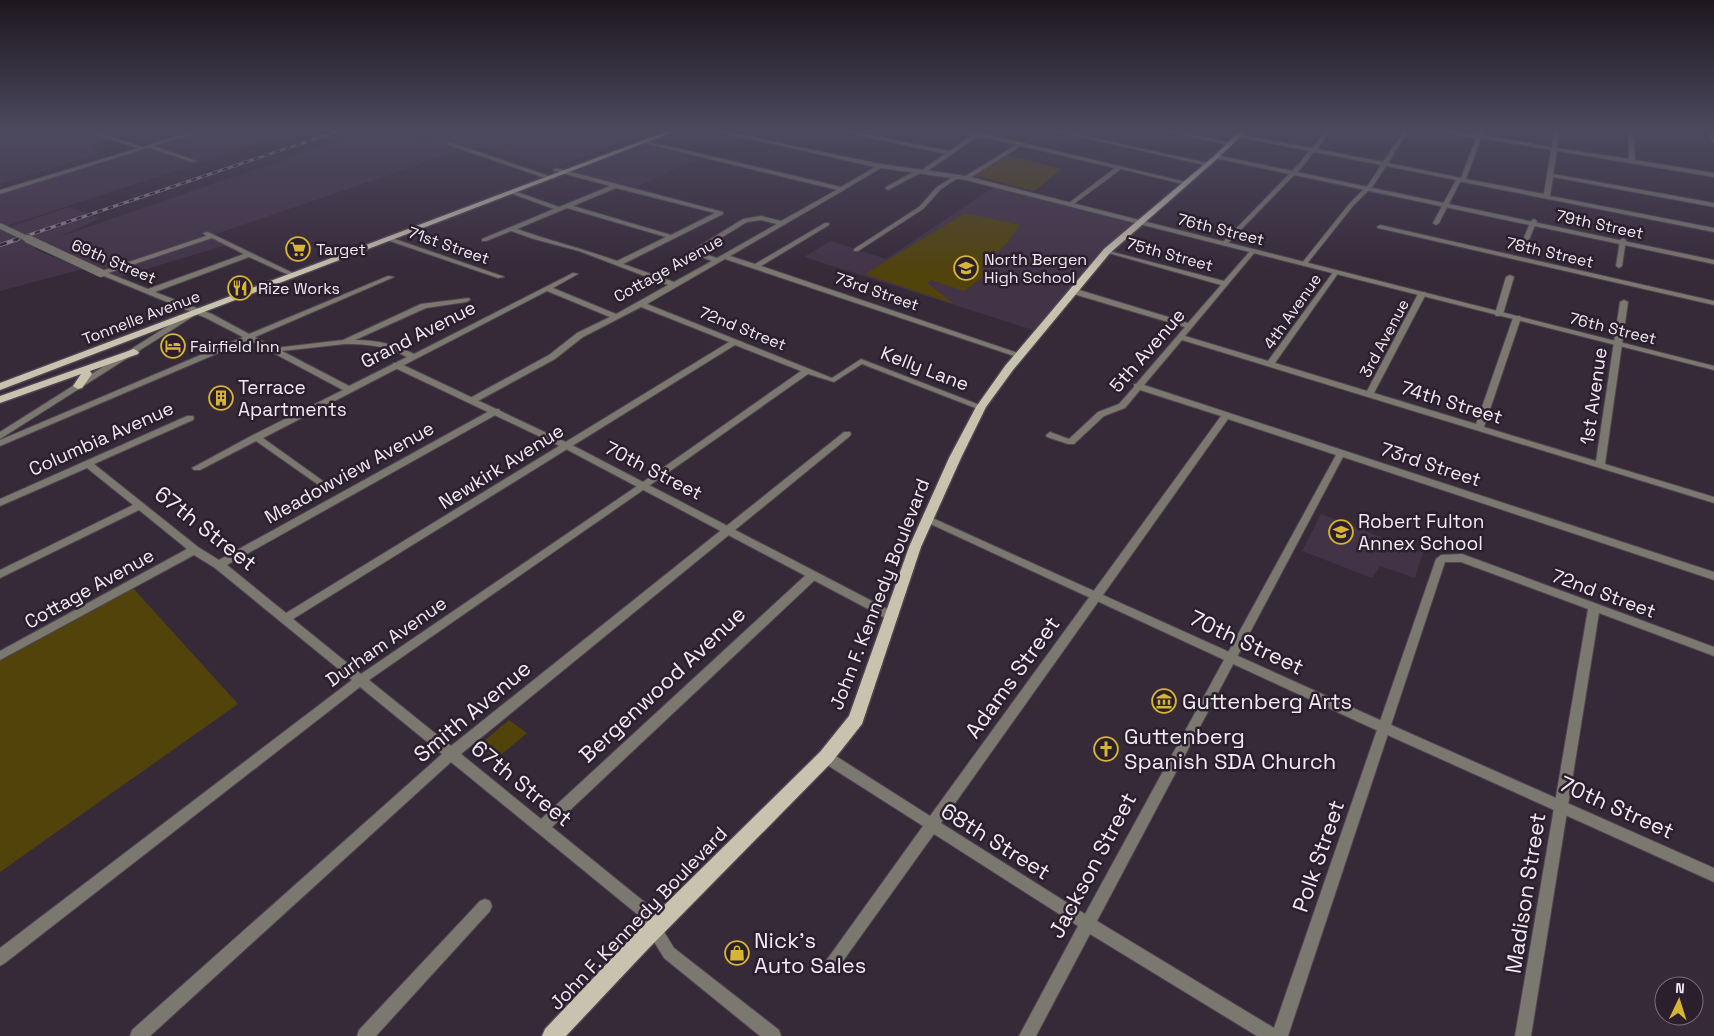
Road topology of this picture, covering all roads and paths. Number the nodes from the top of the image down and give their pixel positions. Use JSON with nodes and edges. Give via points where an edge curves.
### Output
{"nodes":[{"id":1,"x":41,"y":179,"type":"edge"},
{"id":2,"x":538,"y":179,"type":"edge"},
{"id":3,"x":540,"y":179,"type":"edge"},
{"id":4,"x":591,"y":179,"type":"edge"},
{"id":5,"x":801,"y":179,"type":"edge"},
{"id":6,"x":858,"y":179,"type":"edge"},
{"id":7,"x":905,"y":179,"type":"edge"},
{"id":8,"x":953,"y":179,"type":"edge"},
{"id":9,"x":971,"y":179,"type":"edge"},
{"id":10,"x":1105,"y":179,"type":"edge"},
{"id":11,"x":1171,"y":179,"type":"edge"},
{"id":12,"x":1191,"y":179,"type":"edge"},
{"id":13,"x":1285,"y":179,"type":"edge"},
{"id":14,"x":1326,"y":179,"type":"edge"},
{"id":15,"x":1373,"y":179,"type":"edge"},
{"id":16,"x":1460,"y":179,"type":"edge"},
{"id":17,"x":1551,"y":179,"type":"edge"},
{"id":18,"x":1575,"y":179,"type":"edge"},
{"id":19,"x":1463,"y":180,"type":"junction"},
{"id":20,"x":1187,"y":183,"type":"junction"},
{"id":21,"x":615,"y":186,"type":"junction"},
{"id":22,"x":888,"y":188,"type":"dead end"},
{"id":23,"x":1367,"y":188,"type":"junction"},
{"id":24,"x":842,"y":189,"type":"junction"},
{"id":25,"x":0,"y":192,"type":"edge"},
{"id":26,"x":512,"y":192,"type":"junction"},
{"id":27,"x":1547,"y":197,"type":"junction"},
{"id":28,"x":1071,"y":204,"type":"junction"},
{"id":29,"x":1446,"y":205,"type":"junction"},
{"id":30,"x":1714,"y":205,"type":"edge"},
{"id":31,"x":563,"y":208,"type":"junction"},
{"id":32,"x":1436,"y":222,"type":"dead end"},
{"id":33,"x":781,"y":223,"type":"junction"},
{"id":34,"x":1141,"y":223,"type":"junction"},
{"id":35,"x":1533,"y":223,"type":"junction"},
{"id":36,"x":827,"y":224,"type":"dead end"},
{"id":37,"x":0,"y":226,"type":"edge"},
{"id":38,"x":1380,"y":227,"type":"dead end"},
{"id":39,"x":512,"y":229,"type":"junction"},
{"id":40,"x":1714,"y":230,"type":"edge"},
{"id":41,"x":204,"y":233,"type":"dead end"},
{"id":42,"x":212,"y":236,"type":"junction"},
{"id":43,"x":672,"y":237,"type":"junction"},
{"id":44,"x":389,"y":239,"type":"junction"},
{"id":45,"x":484,"y":240,"type":"dead end"},
{"id":46,"x":1623,"y":242,"type":"junction"},
{"id":47,"x":1224,"y":244,"type":"junction"},
{"id":48,"x":1524,"y":244,"type":"dead end"},
{"id":49,"x":856,"y":250,"type":"dead end"},
{"id":50,"x":1107,"y":251,"type":"junction"},
{"id":51,"x":1253,"y":251,"type":"junction"},
{"id":52,"x":250,"y":254,"type":"junction"},
{"id":53,"x":721,"y":258,"type":"junction"},
{"id":54,"x":1714,"y":260,"type":"edge"},
{"id":55,"x":617,"y":264,"type":"junction"},
{"id":56,"x":1304,"y":264,"type":"junction"},
{"id":57,"x":1620,"y":266,"type":"dead end"},
{"id":58,"x":756,"y":267,"type":"junction"},
{"id":59,"x":1336,"y":272,"type":"junction"},
{"id":60,"x":101,"y":273,"type":"junction"},
{"id":61,"x":575,"y":274,"type":"dead end"},
{"id":62,"x":293,"y":275,"type":"junction"},
{"id":63,"x":390,"y":277,"type":"dead end"},
{"id":64,"x":500,"y":277,"type":"dead end"},
{"id":65,"x":1510,"y":277,"type":"dead end"},
{"id":66,"x":1226,"y":284,"type":"junction"},
{"id":67,"x":674,"y":285,"type":"junction"},
{"id":68,"x":546,"y":288,"type":"junction"},
{"id":69,"x":1073,"y":291,"type":"junction"},
{"id":70,"x":148,"y":292,"type":"junction"},
{"id":71,"x":1422,"y":294,"type":"junction"},
{"id":72,"x":466,"y":300,"type":"dead end"},
{"id":73,"x":1624,"y":302,"type":"dead end"},
{"id":74,"x":1714,"y":303,"type":"edge"},
{"id":75,"x":641,"y":304,"type":"junction"},
{"id":76,"x":197,"y":312,"type":"junction"},
{"id":77,"x":1499,"y":314,"type":"junction"},
{"id":78,"x":615,"y":316,"type":"junction"},
{"id":79,"x":1516,"y":318,"type":"junction"},
{"id":80,"x":1189,"y":326,"type":"junction"},
{"id":81,"x":1180,"y":337,"type":"junction"},
{"id":82,"x":249,"y":338,"type":"junction"},
{"id":83,"x":734,"y":342,"type":"junction"},
{"id":84,"x":339,"y":344,"type":"junction"},
{"id":85,"x":1618,"y":344,"type":"junction"},
{"id":86,"x":274,"y":350,"type":"junction"},
{"id":87,"x":134,"y":352,"type":"junction"},
{"id":88,"x":1020,"y":355,"type":"junction"},
{"id":89,"x":412,"y":356,"type":"junction"},
{"id":90,"x":396,"y":365,"type":"junction"},
{"id":91,"x":1270,"y":365,"type":"junction"},
{"id":92,"x":1714,"y":368,"type":"edge"},
{"id":93,"x":83,"y":371,"type":"junction"},
{"id":94,"x":806,"y":371,"type":"junction"},
{"id":95,"x":834,"y":380,"type":"joint"},
{"id":96,"x":78,"y":386,"type":"junction"},
{"id":97,"x":1137,"y":386,"type":"junction"},
{"id":98,"x":0,"y":387,"type":"edge"},
{"id":99,"x":350,"y":390,"type":"junction"},
{"id":100,"x":1369,"y":395,"type":"junction"},
{"id":101,"x":0,"y":400,"type":"edge"},
{"id":102,"x":473,"y":400,"type":"junction"},
{"id":103,"x":981,"y":407,"type":"junction"},
{"id":104,"x":496,"y":411,"type":"junction"},
{"id":105,"x":1226,"y":415,"type":"junction"},
{"id":106,"x":190,"y":418,"type":"dead end"},
{"id":107,"x":1479,"y":428,"type":"junction"},
{"id":108,"x":847,"y":434,"type":"dead end"},
{"id":109,"x":1050,"y":435,"type":"dead end"},
{"id":110,"x":0,"y":436,"type":"edge"},
{"id":111,"x":256,"y":437,"type":"junction"},
{"id":112,"x":0,"y":443,"type":"edge"},
{"id":113,"x":567,"y":446,"type":"junction"},
{"id":114,"x":1341,"y":453,"type":"junction"},
{"id":115,"x":88,"y":464,"type":"junction"},
{"id":116,"x":1600,"y":465,"type":"junction"},
{"id":117,"x":197,"y":468,"type":"dead end"},
{"id":118,"x":320,"y":483,"type":"dead end"},
{"id":119,"x":643,"y":486,"type":"junction"},
{"id":120,"x":1714,"y":500,"type":"edge"},
{"id":121,"x":0,"y":503,"type":"edge"},
{"id":122,"x":139,"y":506,"type":"junction"},
{"id":123,"x":928,"y":519,"type":"junction"},
{"id":124,"x":728,"y":529,"type":"junction"},
{"id":125,"x":194,"y":550,"type":"junction"},
{"id":126,"x":219,"y":565,"type":"junction"},
{"id":127,"x":1482,"y":566,"type":"joint"},
{"id":128,"x":0,"y":574,"type":"edge"},
{"id":129,"x":813,"y":575,"type":"junction"},
{"id":130,"x":1714,"y":576,"type":"edge"},
{"id":131,"x":1096,"y":596,"type":"junction"},
{"id":132,"x":1594,"y":608,"type":"junction"},
{"id":133,"x":891,"y":616,"type":"junction"},
{"id":134,"x":285,"y":619,"type":"junction"},
{"id":135,"x":1714,"y":652,"type":"edge"},
{"id":136,"x":0,"y":656,"type":"edge"},
{"id":137,"x":1229,"y":657,"type":"junction"},
{"id":138,"x":359,"y":680,"type":"junction"},
{"id":139,"x":1384,"y":728,"type":"junction"},
{"id":140,"x":451,"y":754,"type":"junction"},
{"id":141,"x":826,"y":757,"type":"junction"},
{"id":142,"x":1560,"y":805,"type":"junction"},
{"id":143,"x":932,"y":826,"type":"junction"},
{"id":144,"x":541,"y":828,"type":"junction"},
{"id":145,"x":1714,"y":875,"type":"edge"},
{"id":146,"x":485,"y":906,"type":"dead end"},
{"id":147,"x":1086,"y":923,"type":"junction"},
{"id":148,"x":655,"y":928,"type":"junction"},
{"id":149,"x":0,"y":958,"type":"edge"},
{"id":150,"x":833,"y":963,"type":"dead end"},
{"id":151,"x":138,"y":1036,"type":"edge"},
{"id":152,"x":365,"y":1036,"type":"edge"},
{"id":153,"x":552,"y":1036,"type":"edge"},
{"id":154,"x":773,"y":1036,"type":"edge"},
{"id":155,"x":1027,"y":1036,"type":"edge"},
{"id":156,"x":1272,"y":1036,"type":"edge"},
{"id":157,"x":1280,"y":1036,"type":"edge"},
{"id":158,"x":1523,"y":1036,"type":"edge"}],
"edges":[{"from":1,"to":25,"type":"street"},
{"from":2,"to":62,"type":"main road","name":"Tonnelle Avenue","via":[[305,266]]},
{"from":3,"to":26,"type":"main road","name":"Tonnelle Avenue"},
{"from":4,"to":21,"type":"street"},
{"from":5,"to":24,"type":"street"},
{"from":6,"to":24,"type":"street","name":"Cottage Avenue"},
{"from":7,"to":22,"type":"street"},
{"from":8,"to":49,"type":"street","via":[[939,188],[921,208]]},
{"from":9,"to":28,"type":"street","name":"76th Street"},
{"from":10,"to":28,"type":"street"},
{"from":11,"to":20,"type":"street"},
{"from":12,"to":20,"type":"main road","name":"John F. Kennedy Boulevard"},
{"from":13,"to":47,"type":"street"},
{"from":14,"to":23,"type":"street","name":"79th Street"},
{"from":15,"to":23,"type":"street","name":"4th Avenue"},
{"from":16,"to":19,"type":"street"},
{"from":17,"to":27,"type":"street"},
{"from":18,"to":30,"type":"street"},
{"from":19,"to":27,"type":"street"},
{"from":19,"to":29,"type":"street","via":[[1458,181]]},
{"from":20,"to":34,"type":"main road","name":"John F. Kennedy Boulevard"},
{"from":21,"to":31,"type":"street"},
{"from":21,"to":43,"type":"street","via":[[721,213]]},
{"from":23,"to":29,"type":"street","name":"79th Street"},
{"from":23,"to":56,"type":"street","name":"4th Avenue"},
{"from":24,"to":33,"type":"street","name":"Cottage Avenue"},
{"from":26,"to":31,"type":"street"},
{"from":26,"to":44,"type":"main road","name":"Tonnelle Avenue"},
{"from":27,"to":40,"type":"street"},
{"from":28,"to":34,"type":"street","name":"76th Street"},
{"from":29,"to":32,"type":"street"},
{"from":29,"to":35,"type":"street","name":"79th Street"},
{"from":31,"to":39,"type":"street"},
{"from":31,"to":43,"type":"street"},
{"from":33,"to":53,"type":"street","name":"Cottage Avenue"},
{"from":33,"to":53,"type":"street","name":"73rd Street","via":[[761,218],[745,220],[693,252]]},
{"from":34,"to":47,"type":"street","name":"76th Street"},
{"from":34,"to":50,"type":"main road","name":"John F. Kennedy Boulevard"},
{"from":35,"to":46,"type":"street","name":"79th Street"},
{"from":35,"to":48,"type":"street"},
{"from":36,"to":58,"type":"street"},
{"from":37,"to":60,"type":"street","name":"69th Street","bridge":true},
{"from":38,"to":74,"type":"street","name":"78th Street"},
{"from":39,"to":45,"type":"street"},
{"from":39,"to":55,"type":"street"},
{"from":41,"to":42,"type":"street"},
{"from":42,"to":52,"type":"street"},
{"from":42,"to":60,"type":"street"},
{"from":43,"to":55,"type":"street"},
{"from":44,"to":62,"type":"main road","name":"Tonnelle Avenue"},
{"from":44,"to":64,"type":"street","name":"71st Street"},
{"from":46,"to":54,"type":"street","name":"79th Street"},
{"from":46,"to":57,"type":"street"},
{"from":47,"to":51,"type":"street","name":"76th Street"},
{"from":50,"to":66,"type":"street","name":"75th Street"},
{"from":50,"to":69,"type":"main road","name":"John F. Kennedy Boulevard"},
{"from":51,"to":56,"type":"street","name":"76th Street"},
{"from":51,"to":66,"type":"street","name":"5th Avenue"},
{"from":52,"to":62,"type":"street"},
{"from":52,"to":70,"type":"street"},
{"from":53,"to":58,"type":"street","name":"73rd Street"},
{"from":53,"to":67,"type":"street","name":"Cottage Avenue"},
{"from":55,"to":67,"type":"street"},
{"from":56,"to":59,"type":"street","name":"76th Street"},
{"from":58,"to":88,"type":"street","name":"73rd Street"},
{"from":59,"to":71,"type":"street","name":"76th Street"},
{"from":59,"to":91,"type":"street","name":"4th Avenue"},
{"from":60,"to":70,"type":"street","name":"69th Street"},
{"from":61,"to":68,"type":"street","name":"Grand Avenue"},
{"from":62,"to":76,"type":"main road","name":"Tonnelle Avenue"},
{"from":63,"to":82,"type":"street"},
{"from":65,"to":77,"type":"street"},
{"from":66,"to":80,"type":"street","name":"5th Avenue"},
{"from":67,"to":75,"type":"street","name":"Cottage Avenue"},
{"from":68,"to":78,"type":"street"},
{"from":68,"to":89,"type":"street","name":"Grand Avenue"},
{"from":69,"to":80,"type":"street"},
{"from":69,"to":88,"type":"main road","name":"John F. Kennedy Boulevard"},
{"from":70,"to":76,"type":"street","name":"69th Street"},
{"from":71,"to":77,"type":"street","name":"76th Street"},
{"from":71,"to":100,"type":"street","name":"3rd Avenue"},
{"from":72,"to":84,"type":"street","via":[[424,306]]},
{"from":73,"to":85,"type":"street","name":"1st Avenue"},
{"from":75,"to":78,"type":"street","name":"Cottage Avenue"},
{"from":75,"to":83,"type":"street","name":"72nd Street"},
{"from":76,"to":82,"type":"street","name":"69th Street"},
{"from":76,"to":87,"type":"street"},
{"from":76,"to":98,"type":"main road","name":"Tonnelle Avenue"},
{"from":77,"to":79,"type":"street","name":"76th Street"},
{"from":78,"to":102,"type":"street","name":"Cottage Avenue"},
{"from":79,"to":85,"type":"street","name":"76th Street"},
{"from":79,"to":107,"type":"street"},
{"from":80,"to":81,"type":"street","name":"5th Avenue"},
{"from":81,"to":91,"type":"street","name":"74th Street"},
{"from":81,"to":97,"type":"street","name":"5th Avenue"},
{"from":82,"to":86,"type":"street","name":"69th Street"},
{"from":82,"to":112,"type":"street"},
{"from":83,"to":94,"type":"street","name":"72nd Street"},
{"from":83,"to":113,"type":"street","name":"Newkirk Avenue"},
{"from":84,"to":86,"type":"street"},
{"from":84,"to":89,"type":"street","via":[[385,344]]},
{"from":85,"to":92,"type":"street","name":"76th Street"},
{"from":85,"to":116,"type":"street","name":"1st Avenue"},
{"from":86,"to":99,"type":"street","name":"69th Street"},
{"from":87,"to":93,"type":"main road"},
{"from":87,"to":96,"type":"street"},
{"from":88,"to":103,"type":"main road","name":"John F. Kennedy Boulevard"},
{"from":89,"to":90,"type":"street","name":"Grand Avenue"},
{"from":90,"to":99,"type":"street","name":"Grand Avenue"},
{"from":90,"to":102,"type":"street","name":"70th Street"},
{"from":91,"to":100,"type":"street","name":"74th Street"},
{"from":93,"to":96,"type":"main road","via":[[87,374]]},
{"from":93,"to":101,"type":"main road"},
{"from":94,"to":95,"type":"street","name":"72nd Street"},
{"from":94,"to":119,"type":"street","name":"Durham Avenue"},
{"from":95,"to":103,"type":"street","name":"Kelly Lane","via":[[861,361]]},
{"from":96,"to":110,"type":"street"},
{"from":97,"to":105,"type":"street","name":"73rd Street"},
{"from":97,"to":109,"type":"street","name":"5th Avenue","via":[[1122,406],[1101,414],[1071,442]]},
{"from":99,"to":111,"type":"street","name":"Grand Avenue"},
{"from":100,"to":107,"type":"street","name":"74th Street"},
{"from":102,"to":104,"type":"street","name":"70th Street"},
{"from":103,"to":123,"type":"main road","name":"John F. Kennedy Boulevard","via":[[954,458]]},
{"from":104,"to":113,"type":"street","name":"70th Street"},
{"from":104,"to":126,"type":"street","name":"Meadowview Avenue"},
{"from":105,"to":114,"type":"street","name":"73rd Street"},
{"from":105,"to":131,"type":"street","name":"Adams Street"},
{"from":106,"to":115,"type":"street","name":"Columbia Avenue"},
{"from":107,"to":116,"type":"street","name":"74th Street"},
{"from":108,"to":124,"type":"street","name":"Smith Avenue"},
{"from":111,"to":117,"type":"street","name":"Grand Avenue"},
{"from":111,"to":118,"type":"street"},
{"from":113,"to":119,"type":"street","name":"70th Street"},
{"from":113,"to":134,"type":"street","name":"Newkirk Avenue"},
{"from":114,"to":130,"type":"street","name":"73rd Street"},
{"from":114,"to":137,"type":"street","name":"Jackson Street"},
{"from":115,"to":121,"type":"street","name":"Columbia Avenue"},
{"from":115,"to":122,"type":"street","name":"67th Street"},
{"from":116,"to":120,"type":"street","name":"74th Street"},
{"from":119,"to":124,"type":"street","name":"70th Street"},
{"from":119,"to":138,"type":"street","name":"Durham Avenue"},
{"from":122,"to":125,"type":"street","name":"67th Street"},
{"from":122,"to":128,"type":"street"},
{"from":123,"to":131,"type":"street","name":"70th Street"},
{"from":123,"to":133,"type":"main road","name":"John F. Kennedy Boulevard"},
{"from":124,"to":129,"type":"street","name":"70th Street"},
{"from":124,"to":140,"type":"street","name":"Smith Avenue"},
{"from":125,"to":126,"type":"street","name":"67th Street"},
{"from":125,"to":136,"type":"street","name":"Cottage Avenue"},
{"from":126,"to":134,"type":"street","name":"67th Street"},
{"from":127,"to":132,"type":"street","name":"72nd Street"},
{"from":127,"to":139,"type":"street","name":"Polk Street","via":[[1462,558],[1441,559]]},
{"from":129,"to":133,"type":"street","name":"70th Street"},
{"from":129,"to":144,"type":"street","name":"Bergenwood Avenue"},
{"from":131,"to":137,"type":"street","name":"70th Street"},
{"from":131,"to":143,"type":"street","name":"Adams Street"},
{"from":132,"to":135,"type":"street","name":"72nd Street"},
{"from":132,"to":142,"type":"street","name":"Madison Street"},
{"from":133,"to":141,"type":"main road","name":"John F. Kennedy Boulevard","via":[[856,719]]},
{"from":134,"to":138,"type":"street","name":"67th Street"},
{"from":137,"to":139,"type":"street","name":"70th Street"},
{"from":137,"to":147,"type":"street","name":"Jackson Street"},
{"from":138,"to":140,"type":"street","name":"67th Street"},
{"from":138,"to":149,"type":"street","name":"Durham Avenue"},
{"from":139,"to":142,"type":"street","name":"70th Street"},
{"from":139,"to":157,"type":"street","name":"Polk Street"},
{"from":140,"to":144,"type":"street","name":"67th Street"},
{"from":140,"to":151,"type":"street","name":"Smith Avenue"},
{"from":141,"to":143,"type":"street","name":"68th Street"},
{"from":141,"to":148,"type":"main road","name":"John F. Kennedy Boulevard"},
{"from":142,"to":145,"type":"street","name":"70th Street"},
{"from":142,"to":158,"type":"street","name":"Madison Street"},
{"from":143,"to":147,"type":"street","name":"68th Street"},
{"from":143,"to":150,"type":"street","name":"Adams Street"},
{"from":144,"to":148,"type":"street","name":"67th Street","via":[[642,909]]},
{"from":146,"to":152,"type":"street"},
{"from":147,"to":155,"type":"street","name":"Jackson Street"},
{"from":147,"to":156,"type":"street","name":"68th Street"},
{"from":148,"to":153,"type":"main road","name":"John F. Kennedy Boulevard"},
{"from":148,"to":154,"type":"street","name":"67th Street","via":[[669,953]]}]}
